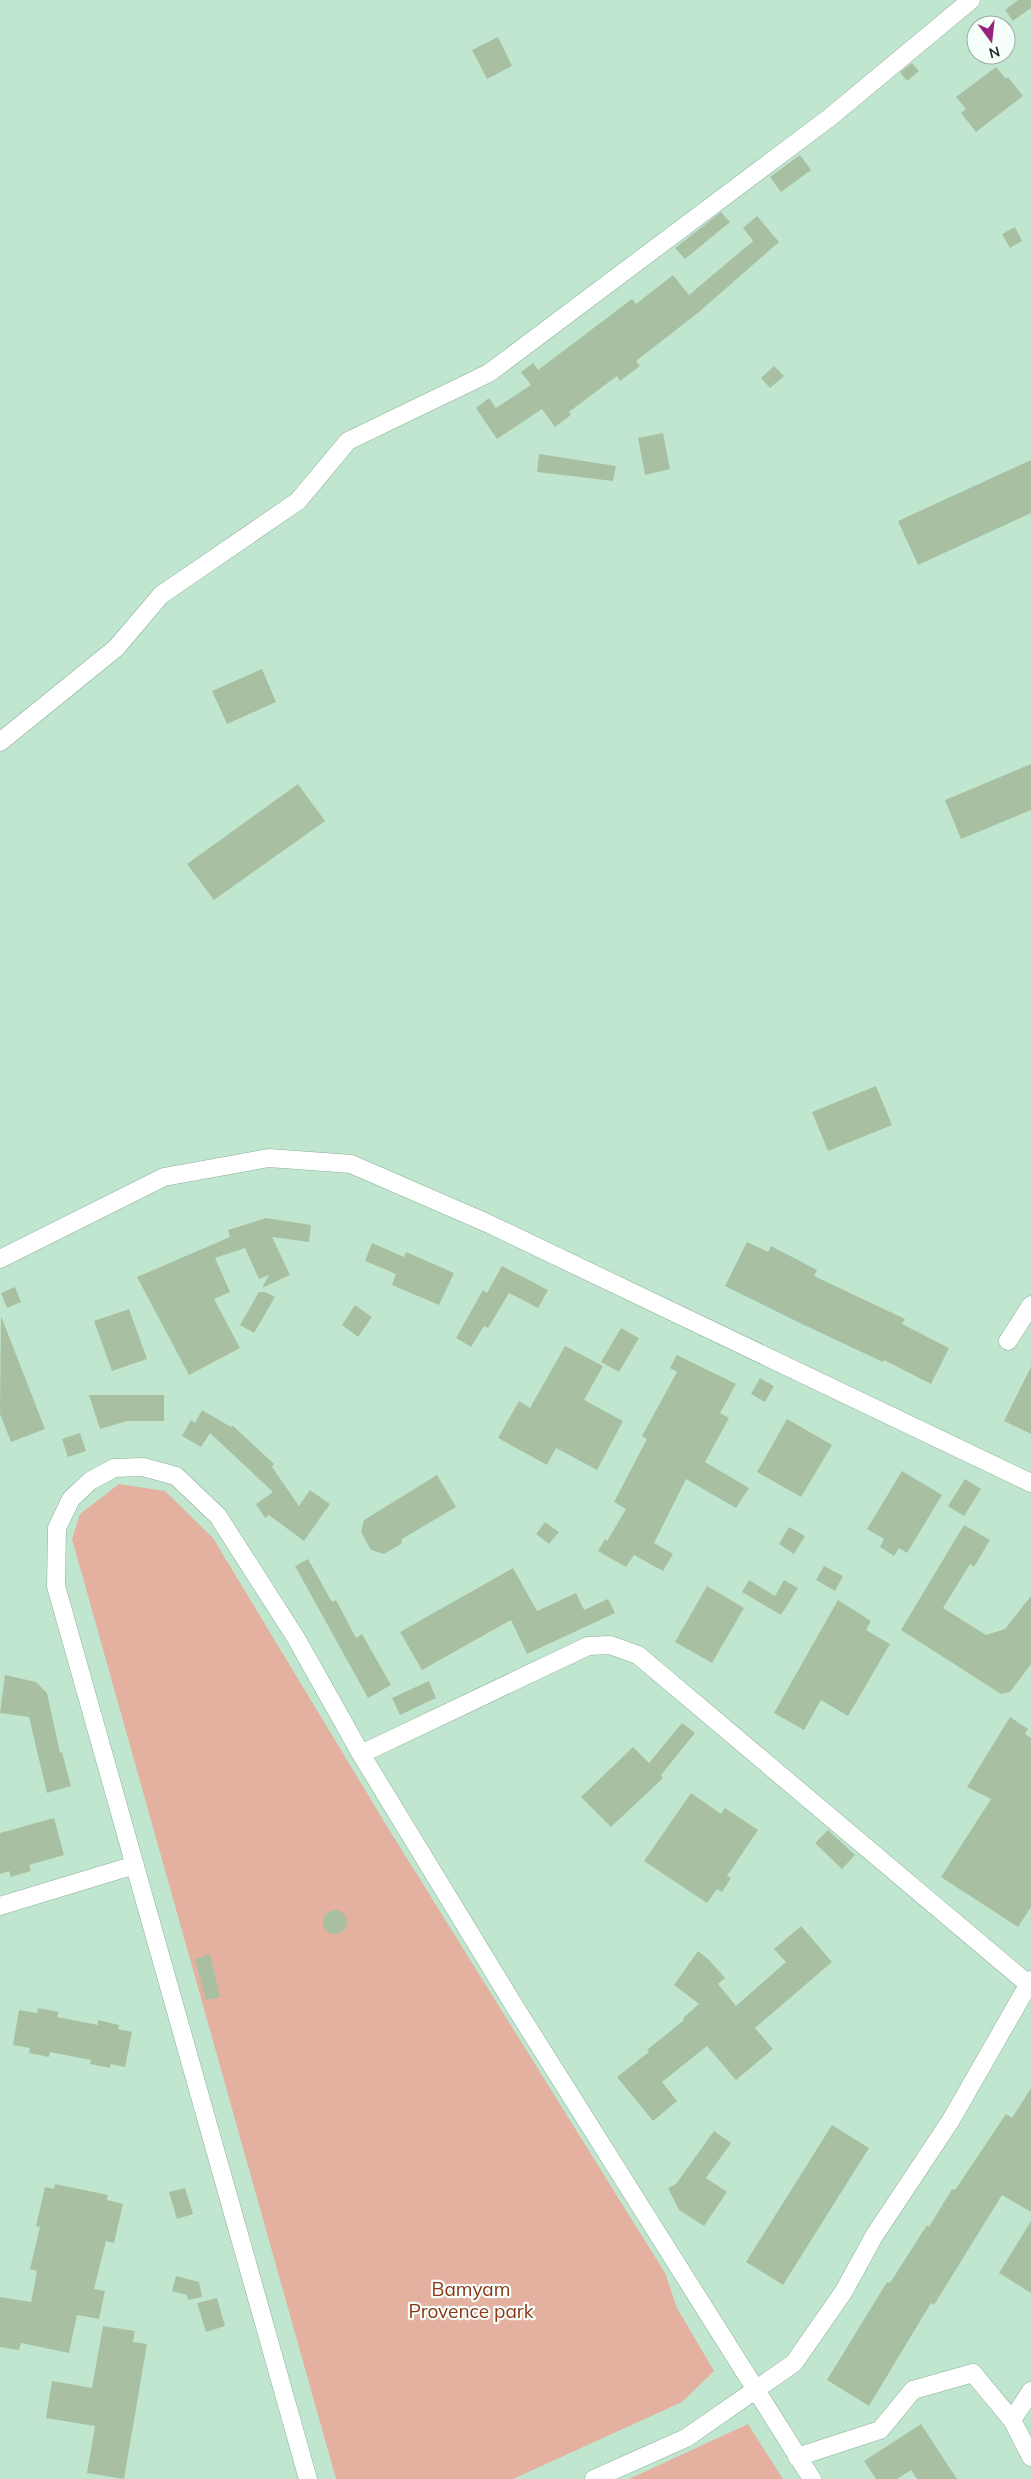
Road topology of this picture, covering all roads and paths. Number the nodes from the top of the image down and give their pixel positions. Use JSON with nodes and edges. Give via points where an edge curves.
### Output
{"nodes":[{"id":1,"x":971,"y":0,"type":"edge"},
{"id":2,"x":0,"y":742,"type":"edge"},
{"id":3,"x":0,"y":1259,"type":"edge"},
{"id":4,"x":1031,"y":1305,"type":"edge"},
{"id":5,"x":1008,"y":1341,"type":"dead end"},
{"id":6,"x":1031,"y":1483,"type":"edge"},
{"id":7,"x":361,"y":1754,"type":"junction"},
{"id":8,"x":135,"y":1865,"type":"junction"},
{"id":9,"x":0,"y":1906,"type":"edge"},
{"id":10,"x":1030,"y":1982,"type":"edge"},
{"id":11,"x":754,"y":2389,"type":"junction"},
{"id":12,"x":1031,"y":2391,"type":"edge"},
{"id":13,"x":1012,"y":2420,"type":"junction"},
{"id":14,"x":797,"y":2457,"type":"junction"},
{"id":15,"x":1031,"y":2457,"type":"edge"},
{"id":16,"x":308,"y":2479,"type":"edge"},
{"id":17,"x":594,"y":2479,"type":"edge"},
{"id":18,"x":812,"y":2479,"type":"edge"}],
"edges":[{"from":1,"to":2,"type":"street","via":[[829,118],[489,373],[348,441],[298,501],[161,595],[116,648]]},
{"from":3,"to":6,"type":"street","via":[[164,1176],[270,1158],[351,1164],[487,1224]]},
{"from":4,"to":5,"type":"street"},
{"from":7,"to":8,"type":"street","via":[[296,1638],[218,1516],[176,1476],[143,1467],[114,1468],[90,1481],[71,1499],[57,1528],[56,1586]]},
{"from":7,"to":10,"type":"street","via":[[588,1646],[610,1645],[638,1655]]},
{"from":7,"to":11,"type":"street"},
{"from":8,"to":9,"type":"street"},
{"from":8,"to":16,"type":"street"},
{"from":10,"to":11,"type":"street","via":[[950,2120],[874,2236],[844,2291],[794,2363]]},
{"from":11,"to":14,"type":"street"},
{"from":11,"to":17,"type":"street","via":[[686,2438]]},
{"from":12,"to":13,"type":"street"},
{"from":13,"to":14,"type":"street","via":[[973,2373],[913,2390],[880,2430]]},
{"from":13,"to":15,"type":"street"},
{"from":14,"to":18,"type":"street"}]}
